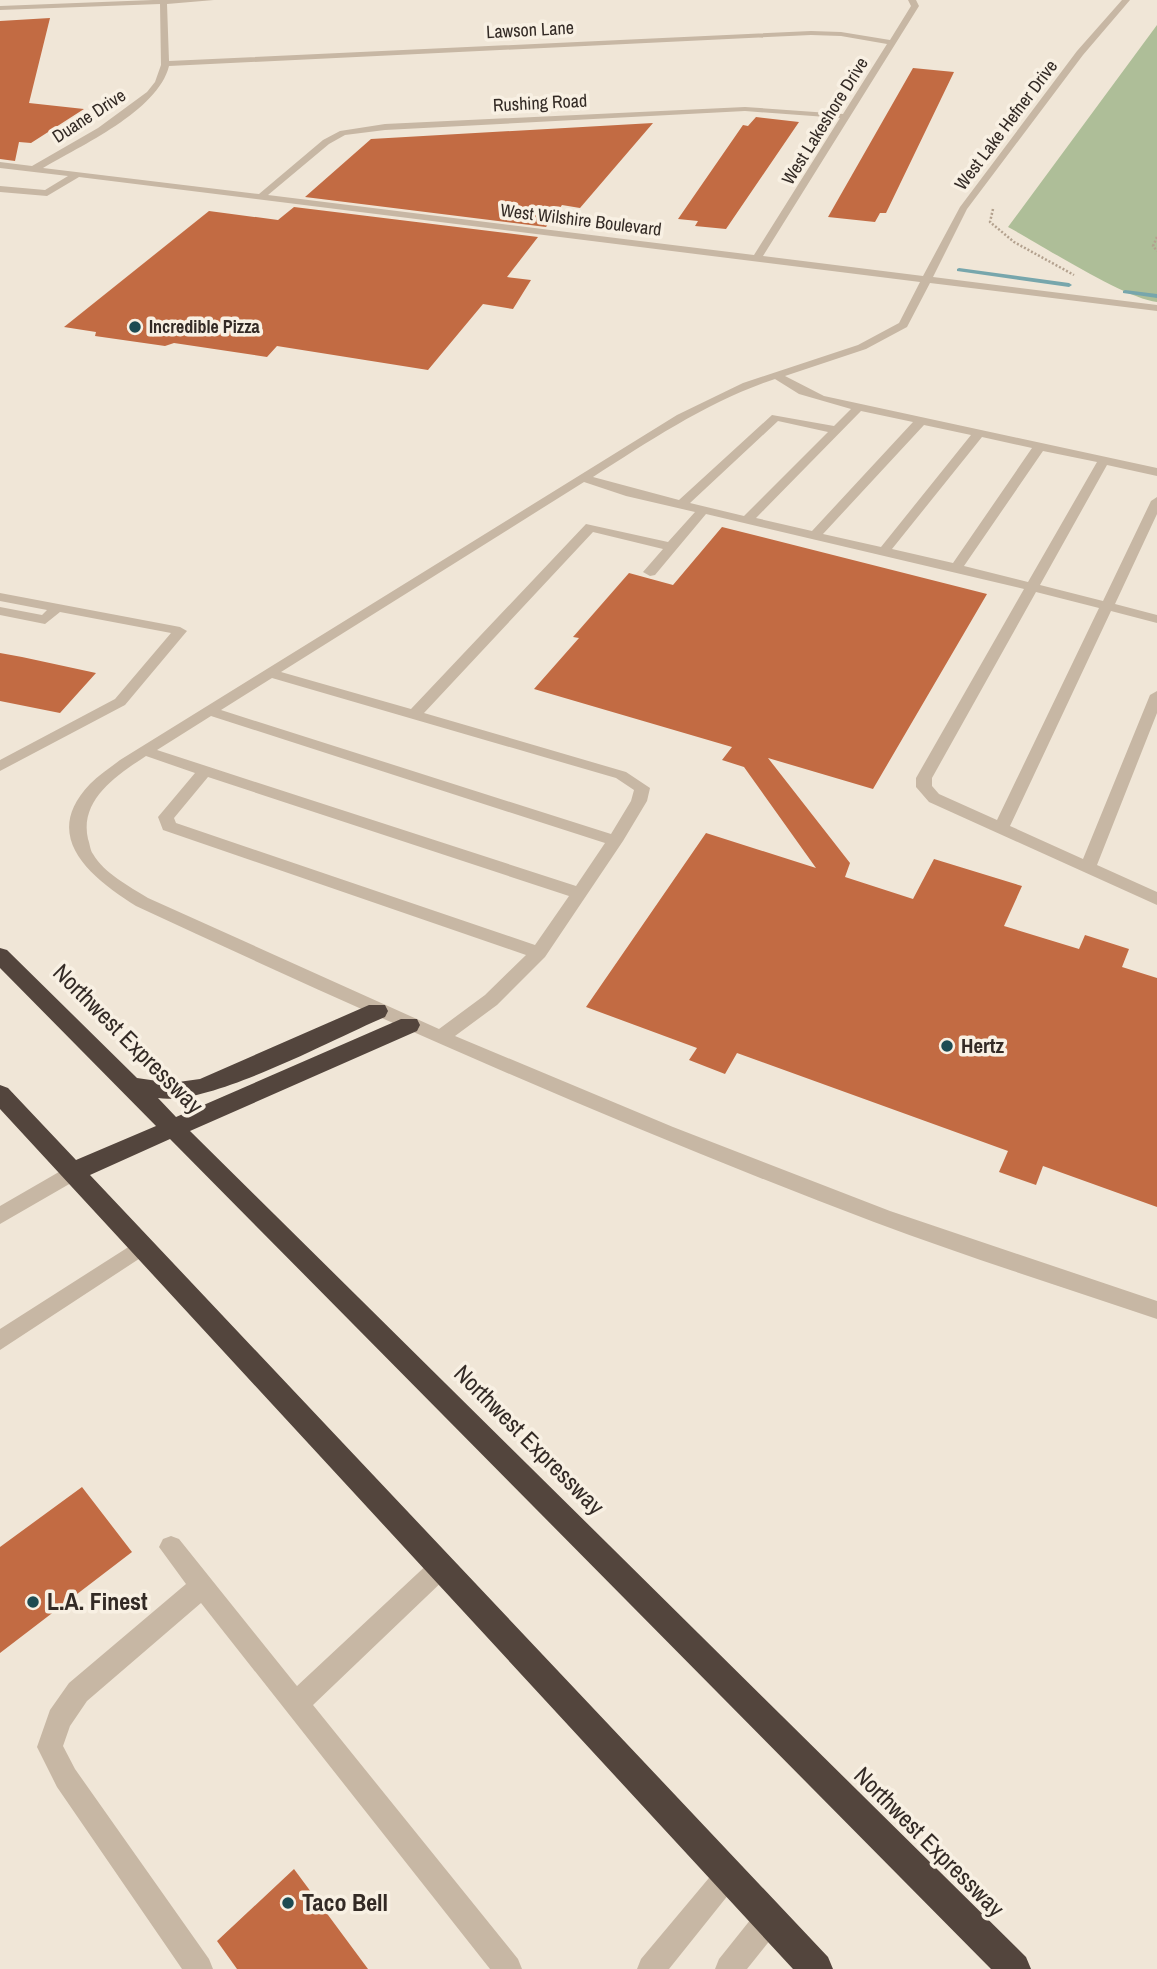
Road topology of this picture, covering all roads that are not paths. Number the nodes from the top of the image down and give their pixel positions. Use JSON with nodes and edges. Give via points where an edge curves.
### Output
{"nodes":[{"id":1,"x":210,"y":0,"type":"edge"},
{"id":2,"x":912,"y":0,"type":"edge"},
{"id":3,"x":1126,"y":0,"type":"edge"},
{"id":4,"x":163,"y":2,"type":"junction"},
{"id":5,"x":0,"y":8,"type":"edge"},
{"id":6,"x":894,"y":43,"type":"junction"},
{"id":7,"x":166,"y":64,"type":"junction"},
{"id":8,"x":843,"y":116,"type":"junction"},
{"id":9,"x":0,"y":164,"type":"edge"},
{"id":10,"x":34,"y":169,"type":"junction"},
{"id":11,"x":78,"y":174,"type":"junction"},
{"id":12,"x":0,"y":189,"type":"edge"},
{"id":13,"x":261,"y":197,"type":"junction"},
{"id":14,"x":757,"y":258,"type":"junction"},
{"id":15,"x":926,"y":279,"type":"junction"},
{"id":16,"x":1157,"y":308,"type":"edge"},
{"id":17,"x":776,"y":375,"type":"junction"},
{"id":18,"x":859,"y":407,"type":"junction"},
{"id":19,"x":921,"y":421,"type":"junction"},
{"id":20,"x":837,"y":430,"type":"junction"},
{"id":21,"x":979,"y":433,"type":"junction"},
{"id":22,"x":1040,"y":446,"type":"junction"},
{"id":23,"x":1104,"y":460,"type":"junction"},
{"id":24,"x":1157,"y":472,"type":"edge"},
{"id":25,"x":583,"y":478,"type":"junction"},
{"id":26,"x":1157,"y":501,"type":"edge"},
{"id":27,"x":681,"y":505,"type":"junction"},
{"id":28,"x":703,"y":510,"type":"junction"},
{"id":29,"x":747,"y":520,"type":"junction"},
{"id":30,"x":814,"y":536,"type":"junction"},
{"id":31,"x":671,"y":547,"type":"junction"},
{"id":32,"x":884,"y":551,"type":"junction"},
{"id":33,"x":956,"y":568,"type":"junction"},
{"id":34,"x":650,"y":572,"type":"dead end"},
{"id":35,"x":1032,"y":587,"type":"junction"},
{"id":36,"x":0,"y":597,"type":"edge"},
{"id":37,"x":1107,"y":606,"type":"junction"},
{"id":38,"x":57,"y":608,"type":"junction"},
{"id":39,"x":7,"y":612,"type":"edge"},
{"id":40,"x":1157,"y":619,"type":"edge"},
{"id":41,"x":0,"y":628,"type":"edge"},
{"id":42,"x":270,"y":673,"type":"junction"},
{"id":43,"x":1157,"y":695,"type":"edge"},
{"id":44,"x":210,"y":710,"type":"junction"},
{"id":45,"x":414,"y":715,"type":"junction"},
{"id":46,"x":145,"y":751,"type":"junction"},
{"id":47,"x":0,"y":766,"type":"edge"},
{"id":48,"x":205,"y":771,"type":"junction"},
{"id":49,"x":1001,"y":828,"type":"junction"},
{"id":50,"x":615,"y":841,"type":"junction"},
{"id":51,"x":1088,"y":867,"type":"junction"},
{"id":52,"x":581,"y":894,"type":"junction"},
{"id":53,"x":1157,"y":899,"type":"edge"},
{"id":54,"x":539,"y":953,"type":"junction"},
{"id":55,"x":0,"y":954,"type":"edge"},
{"id":56,"x":377,"y":1011,"type":"junction"},
{"id":57,"x":409,"y":1025,"type":"junction"},
{"id":58,"x":440,"y":1038,"type":"junction"},
{"id":59,"x":133,"y":1086,"type":"junction"},
{"id":60,"x":0,"y":1094,"type":"edge"},
{"id":61,"x":174,"y":1128,"type":"junction"},
{"id":62,"x":71,"y":1173,"type":"junction"},
{"id":63,"x":0,"y":1216,"type":"edge"},
{"id":64,"x":141,"y":1247,"type":"junction"},
{"id":65,"x":1157,"y":1310,"type":"edge"},
{"id":66,"x":0,"y":1340,"type":"edge"},
{"id":67,"x":172,"y":1547,"type":"dead end"},
{"id":68,"x":440,"y":1568,"type":"junction"},
{"id":69,"x":202,"y":1586,"type":"junction"},
{"id":70,"x":296,"y":1703,"type":"junction"},
{"id":71,"x":728,"y":1875,"type":"junction"},
{"id":72,"x":769,"y":1919,"type":"junction"},
{"id":73,"x":200,"y":1969,"type":"edge"},
{"id":74,"x":508,"y":1969,"type":"edge"},
{"id":75,"x":650,"y":1969,"type":"edge"},
{"id":76,"x":729,"y":1969,"type":"edge"},
{"id":77,"x":816,"y":1969,"type":"edge"},
{"id":78,"x":1014,"y":1969,"type":"edge"}],
"edges":[{"from":1,"to":4,"type":"street"},
{"from":2,"to":6,"type":"street","name":"West Lakeshore Drive","via":[[915,5]]},
{"from":3,"to":15,"type":"street","name":"West Lake Hefner Drive","via":[[1080,53],[963,209]]},
{"from":4,"to":5,"type":"street"},
{"from":4,"to":7,"type":"street"},
{"from":6,"to":7,"type":"street","name":"Lawson Lane","via":[[811,33]]},
{"from":6,"to":8,"type":"street","name":"West Lakeshore Drive"},
{"from":7,"to":10,"type":"street","name":"Duane Drive","via":[[159,83],[128,112]]},
{"from":8,"to":13,"type":"street","name":"Rushing Road","via":[[745,109],[385,127],[343,133],[326,142]]},
{"from":8,"to":14,"type":"street","name":"West Lakeshore Drive"},
{"from":9,"to":10,"type":"street","name":"West Wilshire Boulevard"},
{"from":10,"to":11,"type":"street","name":"West Wilshire Boulevard"},
{"from":11,"to":12,"type":"street","via":[[47,193]]},
{"from":11,"to":13,"type":"street","name":"West Wilshire Boulevard"},
{"from":13,"to":14,"type":"street","name":"West Wilshire Boulevard"},
{"from":14,"to":15,"type":"street","name":"West Wilshire Boulevard"},
{"from":15,"to":16,"type":"street","name":"West Wilshire Boulevard"},
{"from":15,"to":17,"type":"street","name":"West Lake Hefner Drive","via":[[903,325],[889,335]]},
{"from":17,"to":18,"type":"street","via":[[803,393]]},
{"from":17,"to":25,"type":"street","name":"West Lake Hefner Drive","via":[[714,399]]},
{"from":18,"to":19,"type":"street"},
{"from":18,"to":20,"type":"street"},
{"from":19,"to":21,"type":"street"},
{"from":19,"to":30,"type":"street"},
{"from":20,"to":27,"type":"street","via":[[776,417]]},
{"from":20,"to":29,"type":"street"},
{"from":21,"to":22,"type":"street"},
{"from":21,"to":32,"type":"street"},
{"from":22,"to":23,"type":"street"},
{"from":22,"to":33,"type":"street"},
{"from":23,"to":24,"type":"street"},
{"from":23,"to":35,"type":"street"},
{"from":25,"to":27,"type":"street"},
{"from":25,"to":42,"type":"street","name":"West Lake Hefner Drive"},
{"from":26,"to":37,"type":"street"},
{"from":27,"to":28,"type":"street"},
{"from":28,"to":29,"type":"street"},
{"from":28,"to":31,"type":"street"},
{"from":29,"to":30,"type":"street"},
{"from":30,"to":32,"type":"street"},
{"from":31,"to":34,"type":"street"},
{"from":31,"to":45,"type":"street","via":[[590,527]]},
{"from":32,"to":33,"type":"street"},
{"from":33,"to":35,"type":"street"},
{"from":35,"to":37,"type":"street"},
{"from":35,"to":49,"type":"street","via":[[924,778],[924,787],[933,798]]},
{"from":36,"to":38,"type":"street"},
{"from":37,"to":40,"type":"street"},
{"from":37,"to":49,"type":"street"},
{"from":38,"to":39,"type":"street","via":[[45,620]]},
{"from":38,"to":47,"type":"street","via":[[180,631],[120,702]]},
{"from":39,"to":41,"type":"street"},
{"from":42,"to":44,"type":"street","name":"West Lake Hefner Drive"},
{"from":42,"to":45,"type":"street"},
{"from":43,"to":51,"type":"street"},
{"from":44,"to":46,"type":"street","name":"West Lake Hefner Drive"},
{"from":44,"to":50,"type":"street"},
{"from":45,"to":50,"type":"street","via":[[621,775],[642,788]]},
{"from":46,"to":48,"type":"street"},
{"from":46,"to":56,"type":"street","name":"West Lake Hefner Drive","via":[[95,788],[81,809],[78,828],[84,855],[142,902]]},
{"from":48,"to":52,"type":"street"},
{"from":48,"to":54,"type":"street","via":[[166,817],[169,826]]},
{"from":49,"to":51,"type":"street"},
{"from":50,"to":52,"type":"street"},
{"from":51,"to":53,"type":"street"},
{"from":52,"to":54,"type":"street"},
{"from":54,"to":58,"type":"street","via":[[491,1000]]},
{"from":55,"to":59,"type":"highway","name":"Northwest Expressway"},
{"from":56,"to":57,"type":"street","name":"West Lake Hefner Drive"},
{"from":56,"to":59,"type":"highway","via":[[204,1087],[171,1092]]},
{"from":57,"to":58,"type":"street","name":"West Lake Hefner Drive"},
{"from":57,"to":61,"type":"highway"},
{"from":58,"to":65,"type":"street","name":"West Lake Hefner Drive","via":[[883,1217]]},
{"from":59,"to":61,"type":"highway","name":"Northwest Expressway"},
{"from":60,"to":62,"type":"highway"},
{"from":61,"to":62,"type":"highway"},
{"from":61,"to":78,"type":"highway","name":"Northwest Expressway"},
{"from":62,"to":63,"type":"street"},
{"from":62,"to":64,"type":"highway"},
{"from":64,"to":66,"type":"street"},
{"from":64,"to":68,"type":"highway"},
{"from":67,"to":69,"type":"street"},
{"from":68,"to":70,"type":"street"},
{"from":68,"to":71,"type":"highway"},
{"from":69,"to":70,"type":"street"},
{"from":69,"to":73,"type":"street","via":[[78,1692],[59,1718],[50,1747],[66,1778]]},
{"from":70,"to":74,"type":"street"},
{"from":71,"to":72,"type":"highway"},
{"from":71,"to":75,"type":"street"},
{"from":72,"to":76,"type":"street"},
{"from":72,"to":77,"type":"highway"}]}
